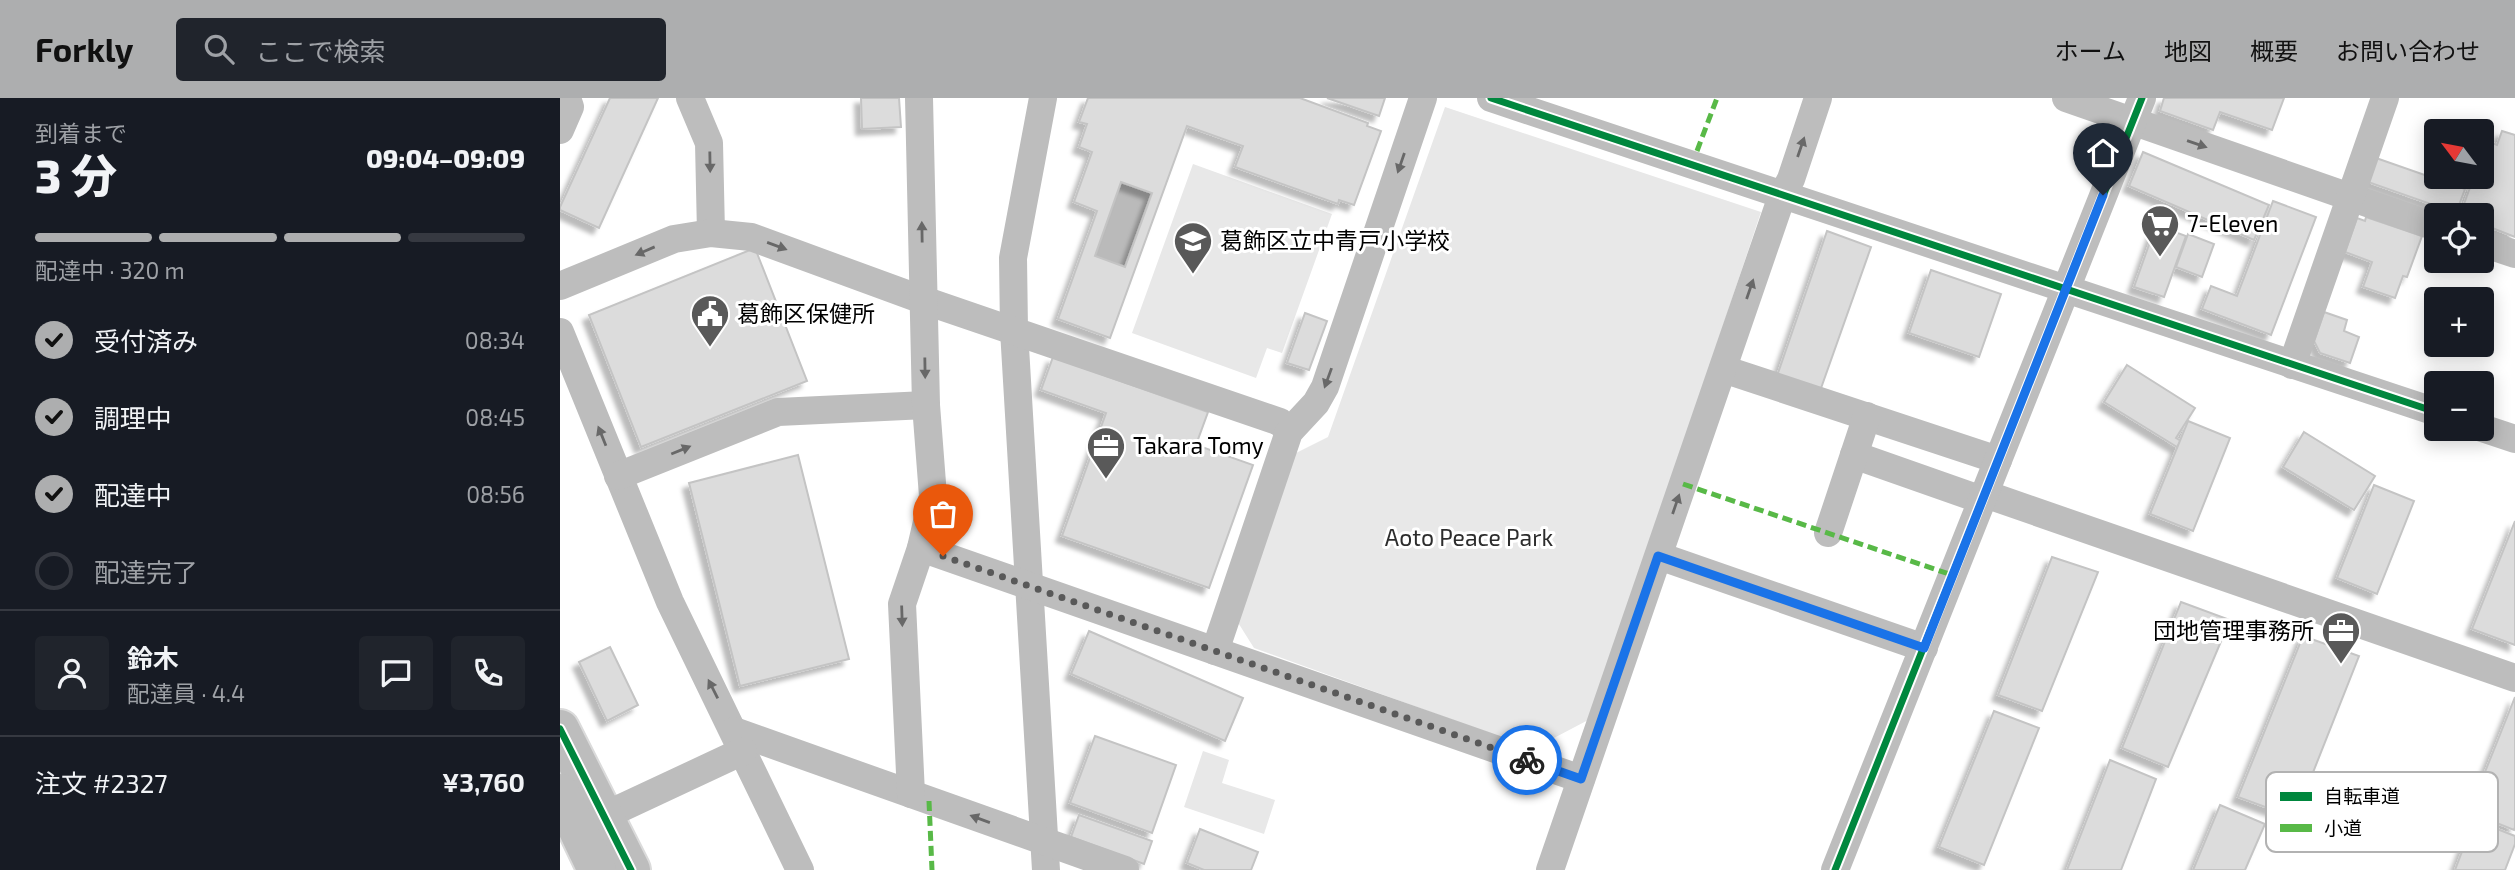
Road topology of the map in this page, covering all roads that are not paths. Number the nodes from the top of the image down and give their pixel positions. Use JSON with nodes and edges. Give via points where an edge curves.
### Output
{"nodes":[{"id":1,"x":566,"y":98,"type":"edge"},
{"id":2,"x":690,"y":98,"type":"edge"},
{"id":3,"x":919,"y":98,"type":"edge"},
{"id":4,"x":1043,"y":98,"type":"edge"},
{"id":5,"x":1423,"y":98,"type":"edge"},
{"id":6,"x":1492,"y":98,"type":"edge"},
{"id":7,"x":1818,"y":98,"type":"edge"},
{"id":8,"x":2066,"y":98,"type":"edge"},
{"id":9,"x":2385,"y":98,"type":"edge"},
{"id":10,"x":2138,"y":110,"type":"edge"},
{"id":11,"x":560,"y":130,"type":"edge"},
{"id":12,"x":1782,"y":196,"type":"junction"},
{"id":13,"x":2350,"y":197,"type":"junction"},
{"id":14,"x":2424,"y":223,"type":"edge"},
{"id":15,"x":711,"y":233,"type":"junction"},
{"id":16,"x":2494,"y":247,"type":"edge"},
{"id":17,"x":2515,"y":254,"type":"edge"},
{"id":18,"x":560,"y":286,"type":"edge"},
{"id":19,"x":2065,"y":288,"type":"junction"},
{"id":20,"x":923,"y":300,"type":"junction"},
{"id":21,"x":1014,"y":330,"type":"junction"},
{"id":22,"x":560,"y":332,"type":"edge"},
{"id":23,"x":2292,"y":365,"type":"junction"},
{"id":24,"x":1723,"y":369,"type":"junction"},
{"id":25,"x":926,"y":405,"type":"junction"},
{"id":26,"x":2424,"y":408,"type":"edge"},
{"id":27,"x":1867,"y":415,"type":"junction"},
{"id":28,"x":1289,"y":432,"type":"junction"},
{"id":29,"x":2494,"y":432,"type":"edge"},
{"id":30,"x":2515,"y":439,"type":"edge"},
{"id":31,"x":1854,"y":455,"type":"junction"},
{"id":32,"x":1998,"y":460,"type":"junction"},
{"id":33,"x":618,"y":476,"type":"junction"},
{"id":34,"x":1983,"y":497,"type":"junction"},
{"id":35,"x":1828,"y":533,"type":"dead end"},
{"id":36,"x":921,"y":548,"type":"junction"},
{"id":37,"x":1658,"y":556,"type":"junction"},
{"id":38,"x":1030,"y":587,"type":"junction"},
{"id":39,"x":1924,"y":648,"type":"junction"},
{"id":40,"x":1215,"y":652,"type":"junction"},
{"id":41,"x":2515,"y":678,"type":"edge"},
{"id":42,"x":560,"y":729,"type":"edge"},
{"id":43,"x":738,"y":741,"type":"junction"},
{"id":44,"x":1581,"y":779,"type":"junction"},
{"id":45,"x":560,"y":793,"type":"edge"},
{"id":46,"x":911,"y":794,"type":"junction"},
{"id":47,"x":581,"y":829,"type":"edge"},
{"id":48,"x":1045,"y":842,"type":"junction"},
{"id":49,"x":597,"y":870,"type":"edge"},
{"id":50,"x":631,"y":870,"type":"edge"},
{"id":51,"x":800,"y":870,"type":"edge"},
{"id":52,"x":1046,"y":870,"type":"edge"},
{"id":53,"x":1125,"y":870,"type":"edge"},
{"id":54,"x":1550,"y":870,"type":"edge"},
{"id":55,"x":1835,"y":870,"type":"edge"}],
"edges":[{"from":1,"to":11,"type":"street","via":[[570,107]]},
{"from":2,"to":15,"type":"street","one_way":true,"via":[[709,143]]},
{"from":20,"to":3,"type":"street","one_way":true},
{"from":4,"to":21,"type":"street","via":[[1013,258]]},
{"from":5,"to":28,"type":"street","one_way":true,"via":[[1325,387]]},
{"from":6,"to":12,"type":"street"},
{"from":12,"to":7,"type":"street","one_way":true},
{"from":8,"to":10,"type":"street"},
{"from":9,"to":13,"type":"street"},
{"from":10,"to":13,"type":"street","one_way":true},
{"from":10,"to":19,"type":"street"},
{"from":12,"to":19,"type":"street"},
{"from":24,"to":12,"type":"street","one_way":true},
{"from":13,"to":14,"type":"street"},
{"from":13,"to":23,"type":"street"},
{"from":15,"to":18,"type":"street","one_way":true,"via":[[674,239]]},
{"from":15,"to":20,"type":"street","one_way":true,"via":[[751,237]]},
{"from":16,"to":17,"type":"street"},
{"from":19,"to":23,"type":"street"},
{"from":19,"to":32,"type":"street"},
{"from":20,"to":21,"type":"street"},
{"from":20,"to":25,"type":"street","one_way":true},
{"from":21,"to":28,"type":"street","via":[[1280,422]]},
{"from":21,"to":38,"type":"street"},
{"from":33,"to":22,"type":"street","one_way":true},
{"from":23,"to":26,"type":"street"},
{"from":24,"to":27,"type":"street"},
{"from":37,"to":24,"type":"street","one_way":true},
{"from":33,"to":25,"type":"street","one_way":true,"via":[[778,412]]},
{"from":25,"to":36,"type":"street","via":[[933,496]]},
{"from":27,"to":31,"type":"street"},
{"from":27,"to":32,"type":"street"},
{"from":28,"to":40,"type":"street"},
{"from":29,"to":30,"type":"street"},
{"from":31,"to":34,"type":"street"},
{"from":31,"to":35,"type":"street"},
{"from":32,"to":34,"type":"street"},
{"from":43,"to":33,"type":"street","one_way":true,"via":[[670,602]]},
{"from":34,"to":39,"type":"street"},
{"from":34,"to":41,"type":"street"},
{"from":36,"to":38,"type":"street"},
{"from":36,"to":46,"type":"street","one_way":true,"via":[[902,604]]},
{"from":37,"to":39,"type":"street"},
{"from":37,"to":44,"type":"street"},
{"from":38,"to":40,"type":"street"},
{"from":38,"to":48,"type":"street"},
{"from":39,"to":55,"type":"street"},
{"from":40,"to":44,"type":"street"},
{"from":42,"to":47,"type":"highway"},
{"from":43,"to":46,"type":"street"},
{"from":43,"to":47,"type":"street"},
{"from":43,"to":51,"type":"street"},
{"from":44,"to":54,"type":"street"},
{"from":45,"to":47,"type":"highway"},
{"from":48,"to":46,"type":"street","one_way":true},
{"from":47,"to":49,"type":"highway"},
{"from":47,"to":50,"type":"highway"},
{"from":48,"to":52,"type":"street"},
{"from":48,"to":53,"type":"street"}]}
